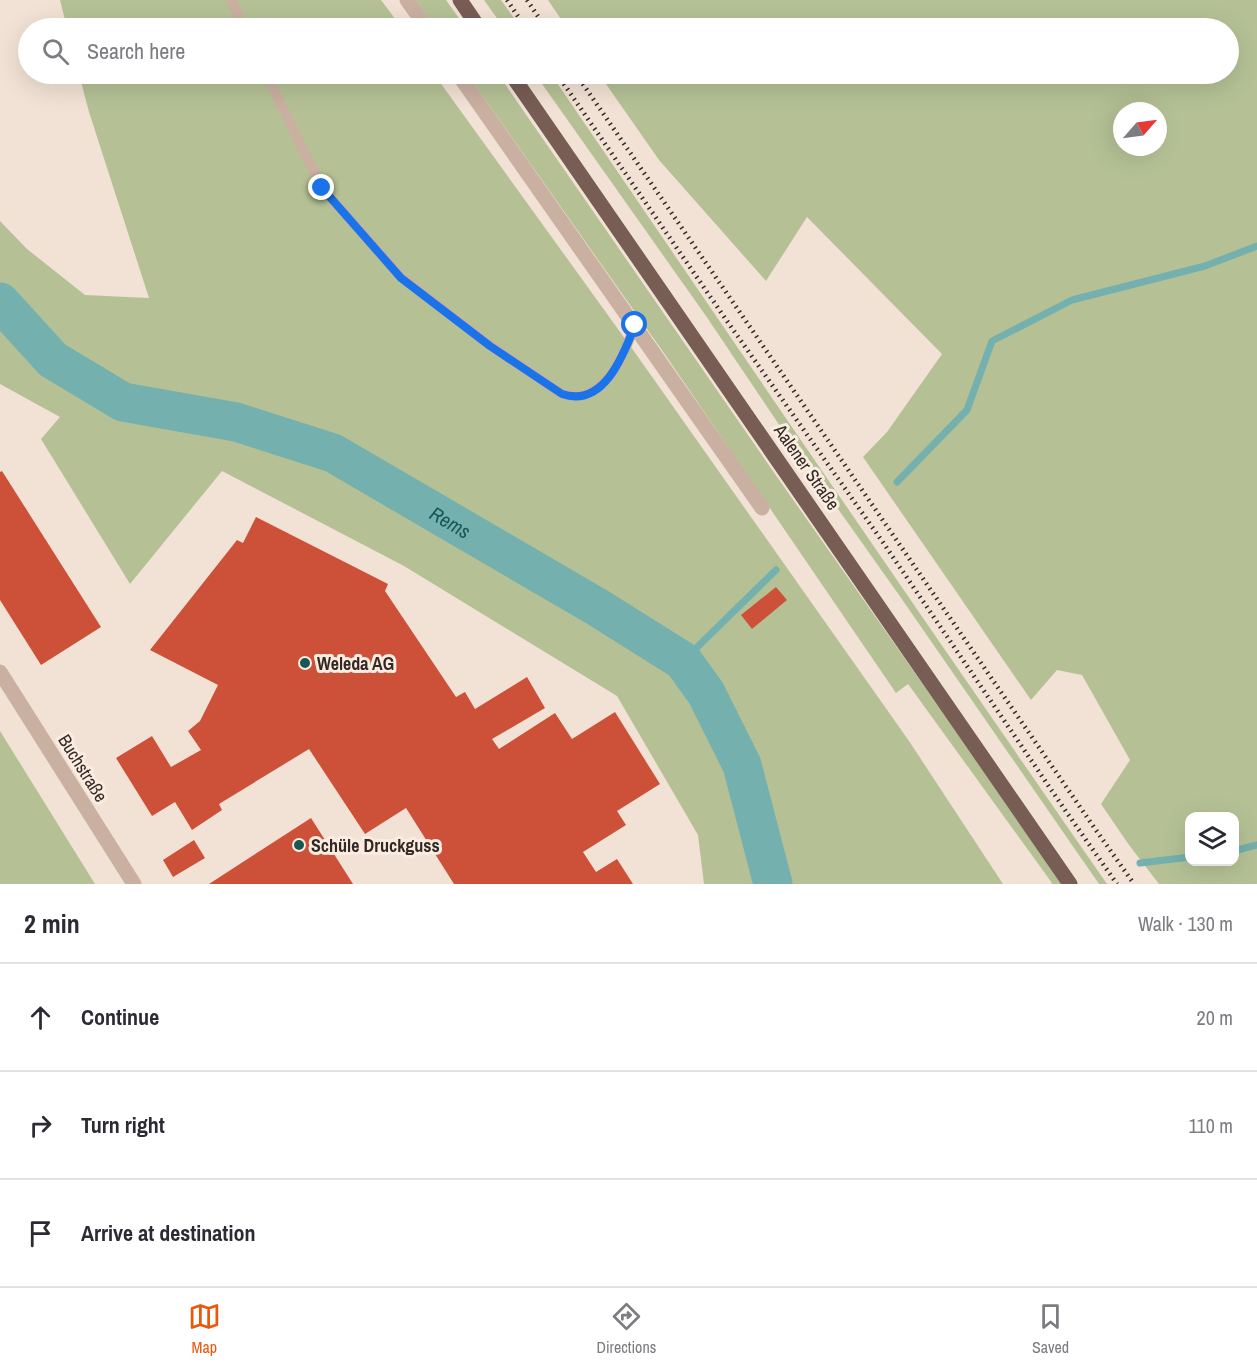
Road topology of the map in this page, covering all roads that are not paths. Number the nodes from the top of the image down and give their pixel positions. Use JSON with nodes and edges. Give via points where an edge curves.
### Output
{"nodes":[{"id":1,"x":231,"y":0,"type":"edge"},
{"id":2,"x":407,"y":0,"type":"edge"},
{"id":3,"x":460,"y":0,"type":"edge"},
{"id":4,"x":240,"y":18,"type":"edge"},
{"id":5,"x":420,"y":18,"type":"edge"},
{"id":6,"x":472,"y":18,"type":"edge"},
{"id":7,"x":272,"y":84,"type":"edge"},
{"id":8,"x":465,"y":84,"type":"edge"},
{"id":9,"x":518,"y":84,"type":"edge"},
{"id":10,"x":635,"y":325,"type":"junction"},
{"id":11,"x":762,"y":508,"type":"dead end"},
{"id":12,"x":0,"y":672,"type":"edge"},
{"id":13,"x":134,"y":884,"type":"edge"},
{"id":14,"x":1070,"y":884,"type":"edge"}],
"edges":[{"from":1,"to":4,"type":"lane"},
{"from":2,"to":5,"type":"street"},
{"from":3,"to":6,"type":"main road"},
{"from":7,"to":10,"type":"lane","via":[[322,188],[401,278],[562,394],[584,396],[600,388],[624,354]]},
{"from":8,"to":10,"type":"street"},
{"from":9,"to":14,"type":"main road","name":"Aalener Straße"},
{"from":10,"to":11,"type":"street"},
{"from":12,"to":13,"type":"street","name":"Buchstraße"}]}
